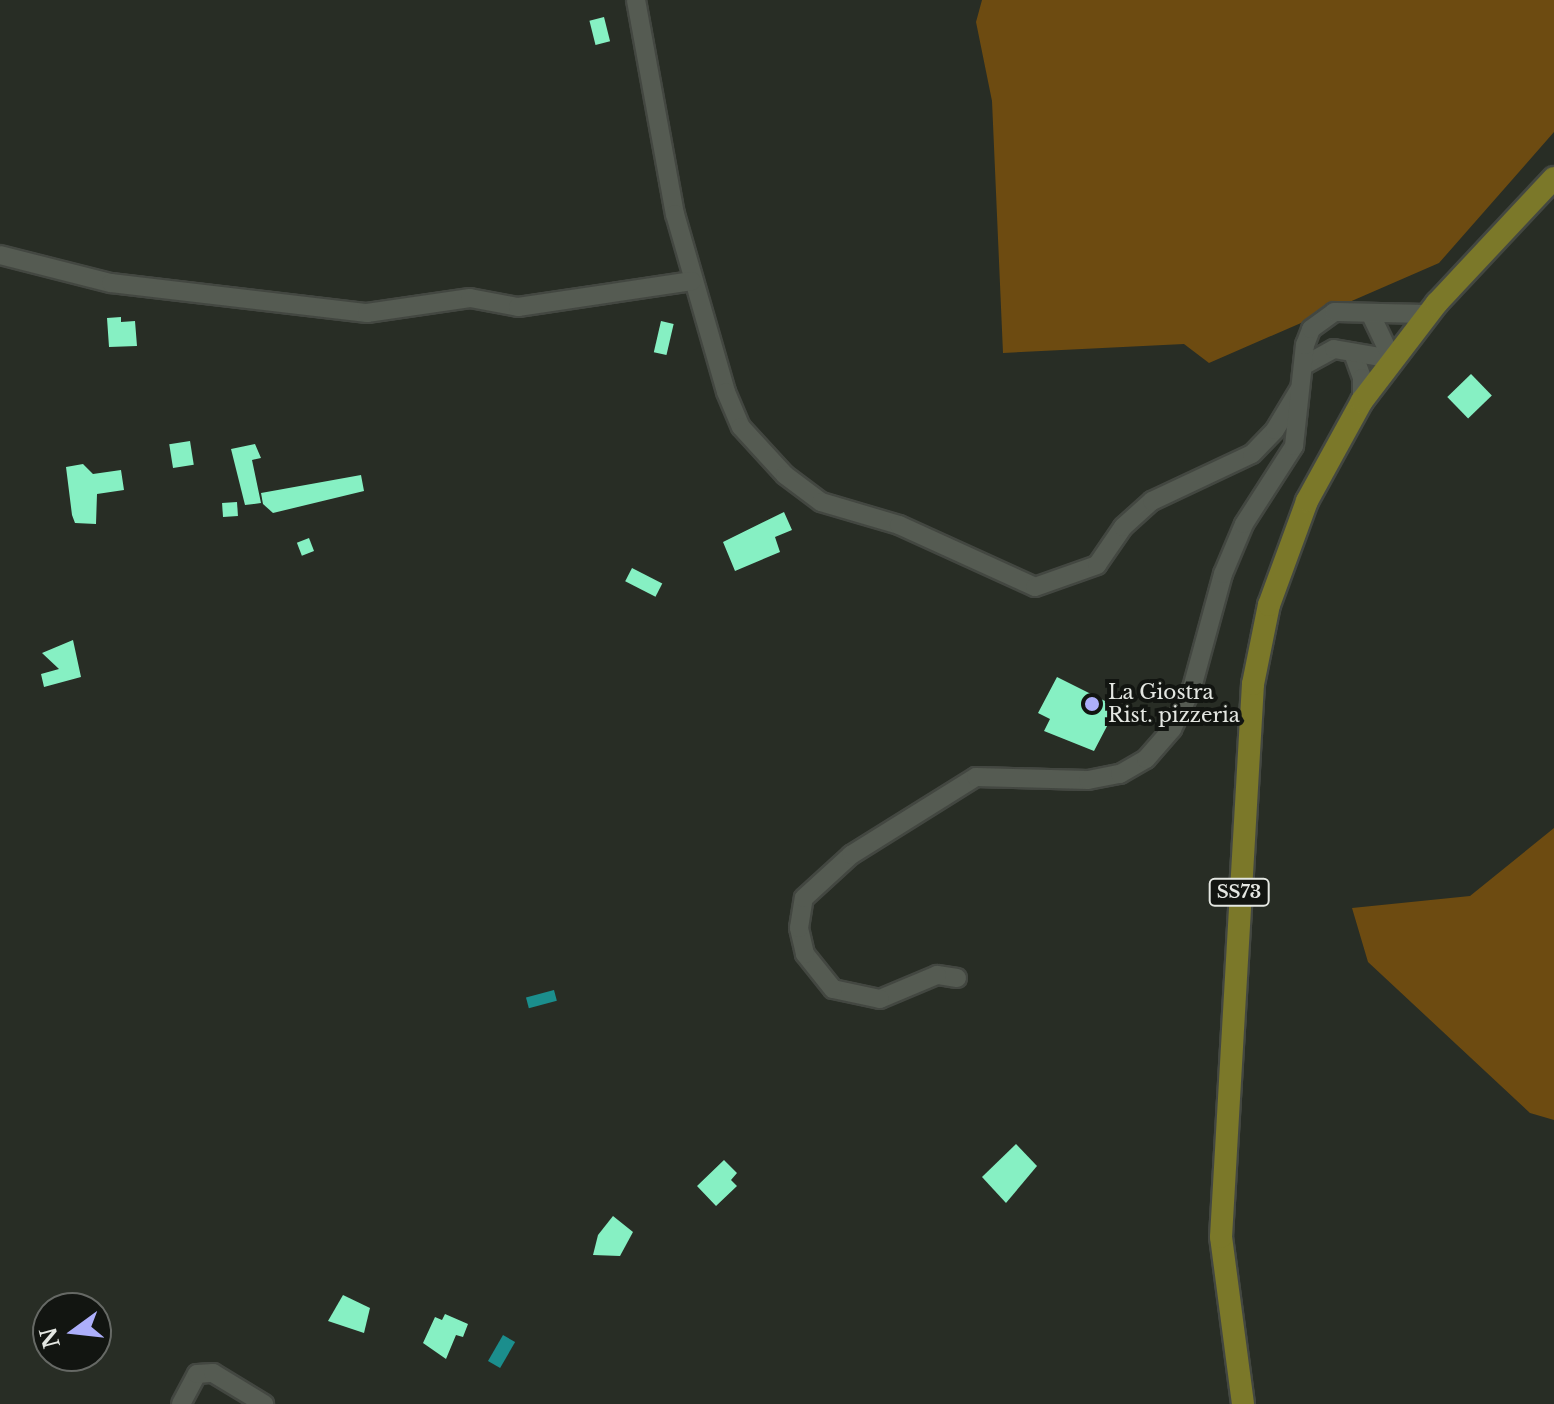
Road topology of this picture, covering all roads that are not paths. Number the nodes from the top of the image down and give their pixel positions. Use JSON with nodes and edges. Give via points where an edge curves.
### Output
{"nodes":[{"id":1,"x":636,"y":0,"type":"edge"},
{"id":2,"x":1554,"y":178,"type":"edge"},
{"id":3,"x":0,"y":255,"type":"edge"},
{"id":4,"x":692,"y":281,"type":"junction"},
{"id":5,"x":1428,"y":314,"type":"junction"},
{"id":6,"x":1372,"y":317,"type":"junction"},
{"id":7,"x":1353,"y":353,"type":"junction"},
{"id":8,"x":1392,"y":359,"type":"junction"},
{"id":9,"x":1303,"y":366,"type":"junction"},
{"id":10,"x":1299,"y":390,"type":"junction"},
{"id":11,"x":1362,"y":401,"type":"junction"},
{"id":12,"x":957,"y":978,"type":"dead end"},
{"id":13,"x":181,"y":1404,"type":"edge"},
{"id":14,"x":264,"y":1404,"type":"edge"},
{"id":15,"x":1243,"y":1404,"type":"edge"}],
"edges":[{"from":1,"to":4,"type":"street"},
{"from":2,"to":5,"type":"main road","number":"SS73"},
{"from":3,"to":4,"type":"street","via":[[111,283],[367,313],[470,298],[518,307]]},
{"from":4,"to":10,"type":"street","via":[[741,427],[785,475],[821,502],[899,525],[1035,587],[1097,565],[1123,527],[1152,501],[1252,454],[1275,430]]},
{"from":5,"to":6,"type":"street"},
{"from":5,"to":8,"type":"main road","number":"SS73"},
{"from":6,"to":8,"type":"street"},
{"from":6,"to":9,"type":"street","via":[[1334,312],[1320,319],[1305,345]]},
{"from":7,"to":8,"type":"street"},
{"from":7,"to":9,"type":"street","via":[[1334,349]]},
{"from":7,"to":11,"type":"street","via":[[1362,378]]},
{"from":8,"to":11,"type":"main road","number":"SS73"},
{"from":9,"to":10,"type":"street"},
{"from":10,"to":12,"type":"street","via":[[1294,446],[1244,524],[1223,574],[1192,688],[1172,729],[1146,759],[1120,774],[1088,780],[976,777],[851,855],[804,898],[799,928],[805,954],[833,989],[880,999],[937,975]]},
{"from":11,"to":15,"type":"main road","number":"SS73","via":[[1307,501],[1269,605],[1253,684],[1221,1237]]},
{"from":13,"to":14,"type":"street","via":[[197,1374],[213,1373]]}]}
